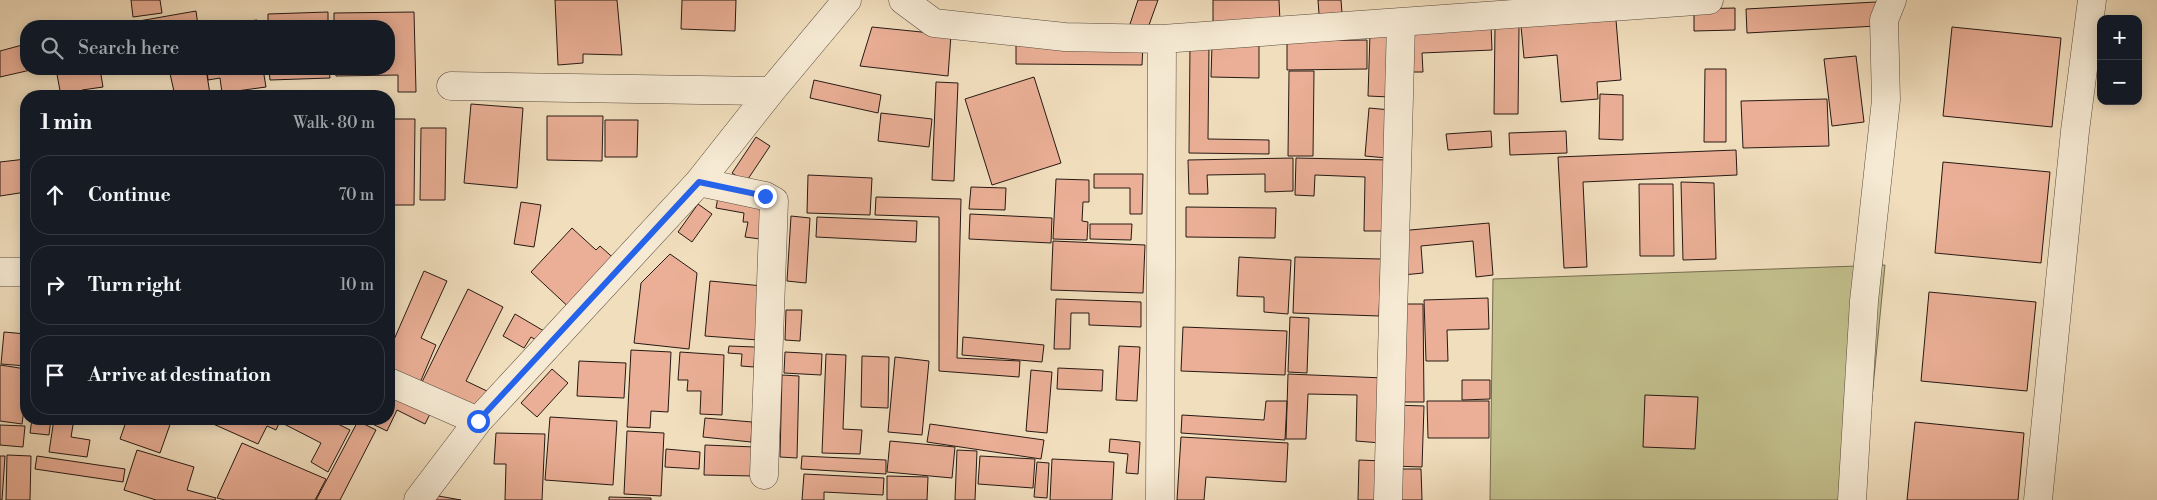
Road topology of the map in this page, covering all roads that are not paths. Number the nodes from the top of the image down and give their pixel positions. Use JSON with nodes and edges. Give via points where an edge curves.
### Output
{"nodes":[{"id":1,"x":847,"y":0,"type":"edge"},
{"id":2,"x":903,"y":0,"type":"edge"},
{"id":3,"x":1709,"y":0,"type":"edge"},
{"id":4,"x":1892,"y":0,"type":"edge"},
{"id":5,"x":2092,"y":0,"type":"edge"},
{"id":6,"x":1401,"y":23,"type":"junction"},
{"id":7,"x":1162,"y":39,"type":"junction"},
{"id":8,"x":451,"y":86,"type":"dead end"},
{"id":9,"x":771,"y":91,"type":"junction"},
{"id":10,"x":699,"y":182,"type":"junction"},
{"id":11,"x":0,"y":272,"type":"edge"},
{"id":12,"x":20,"y":272,"type":"edge"},
{"id":13,"x":395,"y":385,"type":"edge"},
{"id":14,"x":478,"y":421,"type":"junction"},
{"id":15,"x":764,"y":475,"type":"dead end"},
{"id":16,"x":418,"y":500,"type":"edge"},
{"id":17,"x":1160,"y":500,"type":"edge"},
{"id":18,"x":1388,"y":500,"type":"edge"},
{"id":19,"x":1852,"y":500,"type":"edge"},
{"id":20,"x":2038,"y":500,"type":"edge"}],
"edges":[{"from":1,"to":9,"type":"street"},
{"from":2,"to":7,"type":"street","via":[[934,24],[1065,37]]},
{"from":3,"to":6,"type":"street"},
{"from":4,"to":19,"type":"street","via":[[1884,20],[1886,100],[1864,301]]},
{"from":5,"to":20,"type":"street","via":[[2075,131]]},
{"from":6,"to":7,"type":"street"},
{"from":6,"to":18,"type":"street"},
{"from":7,"to":17,"type":"street"},
{"from":8,"to":9,"type":"street"},
{"from":9,"to":10,"type":"street"},
{"from":10,"to":14,"type":"street"},
{"from":10,"to":15,"type":"street","via":[[765,196],[774,202]]},
{"from":11,"to":12,"type":"street"},
{"from":13,"to":14,"type":"street"},
{"from":14,"to":16,"type":"street"}]}
